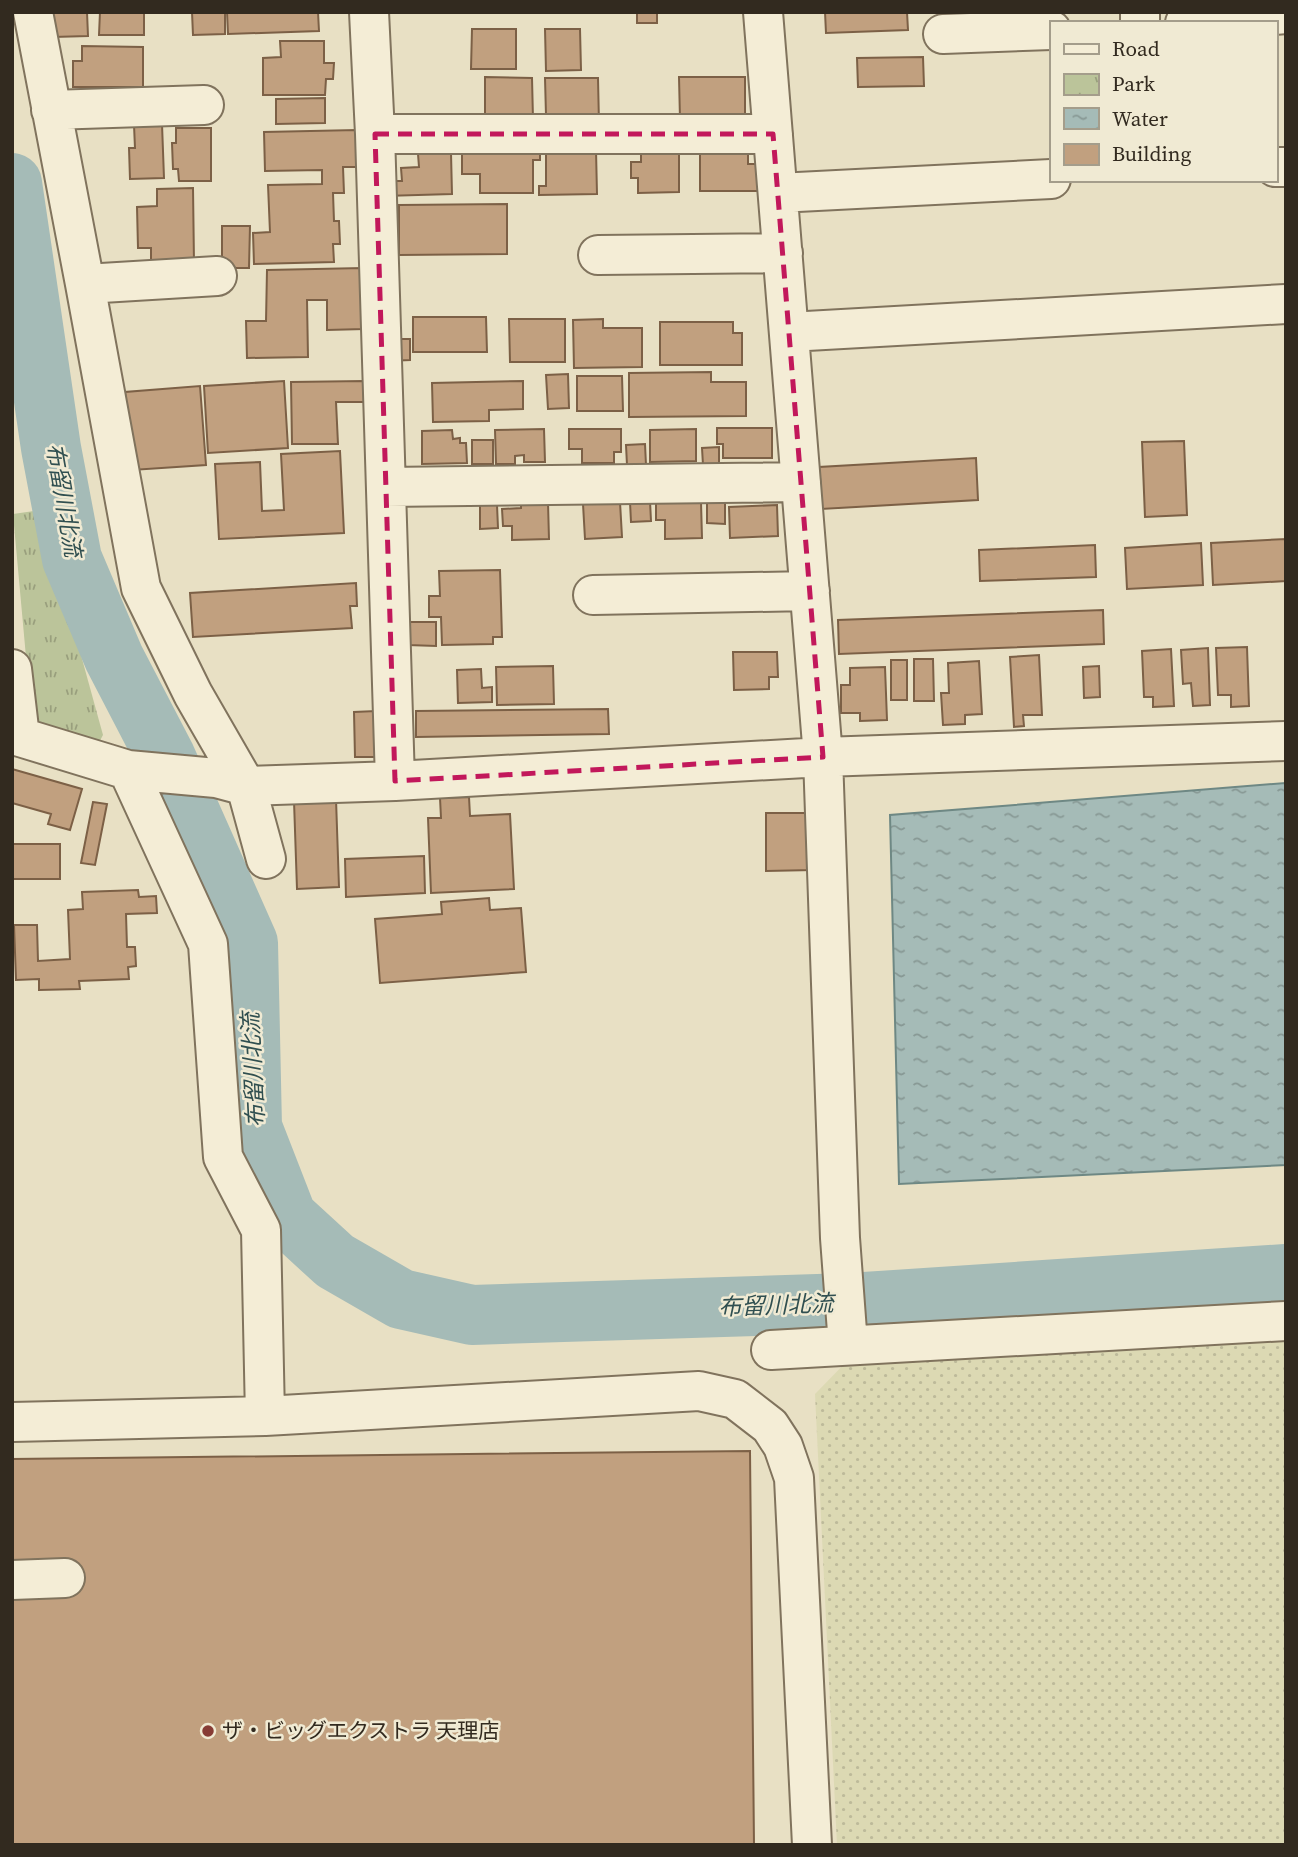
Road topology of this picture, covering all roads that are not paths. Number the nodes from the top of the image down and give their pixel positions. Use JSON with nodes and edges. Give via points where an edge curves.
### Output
{"nodes":[{"id":1,"x":33,"y":12,"type":"edge"},
{"id":2,"x":369,"y":12,"type":"edge"},
{"id":3,"x":390,"y":12,"type":"edge"},
{"id":4,"x":763,"y":12,"type":"edge"},
{"id":5,"x":1286,"y":14,"type":"edge"},
{"id":6,"x":1207,"y":21,"type":"edge"},
{"id":7,"x":960,"y":26,"type":"edge"},
{"id":8,"x":1050,"y":30,"type":"edge"},
{"id":9,"x":204,"y":105,"type":"dead end"},
{"id":10,"x":51,"y":110,"type":"junction"},
{"id":11,"x":375,"y":134,"type":"junction"},
{"id":12,"x":773,"y":134,"type":"junction"},
{"id":13,"x":1050,"y":179,"type":"edge"},
{"id":14,"x":778,"y":193,"type":"junction"},
{"id":15,"x":783,"y":253,"type":"junction"},
{"id":16,"x":598,"y":255,"type":"dead end"},
{"id":17,"x":216,"y":276,"type":"dead end"},
{"id":18,"x":85,"y":284,"type":"junction"},
{"id":19,"x":1286,"y":304,"type":"edge"},
{"id":20,"x":789,"y":332,"type":"junction"},
{"id":21,"x":801,"y":482,"type":"junction"},
{"id":22,"x":387,"y":487,"type":"junction"},
{"id":23,"x":810,"y":591,"type":"junction"},
{"id":24,"x":593,"y":595,"type":"dead end"},
{"id":25,"x":12,"y":668,"type":"edge"},
{"id":26,"x":15,"y":736,"type":"edge"},
{"id":27,"x":1286,"y":741,"type":"edge"},
{"id":28,"x":823,"y":757,"type":"junction"},
{"id":29,"x":136,"y":771,"type":"junction"},
{"id":30,"x":396,"y":781,"type":"junction"},
{"id":31,"x":231,"y":782,"type":"junction"},
{"id":32,"x":266,"y":859,"type":"dead end"},
{"id":33,"x":1286,"y":1321,"type":"edge"},
{"id":34,"x":848,"y":1345,"type":"junction"},
{"id":35,"x":771,"y":1350,"type":"dead end"},
{"id":36,"x":265,"y":1416,"type":"junction"},
{"id":37,"x":12,"y":1422,"type":"edge"},
{"id":38,"x":65,"y":1578,"type":"dead end"},
{"id":39,"x":12,"y":1580,"type":"edge"},
{"id":40,"x":812,"y":1845,"type":"edge"}],
"edges":[{"from":1,"to":10,"type":"street"},
{"from":2,"to":3,"type":"street"},
{"from":2,"to":11,"type":"street"},
{"from":4,"to":12,"type":"street"},
{"from":5,"to":6,"type":"street"},
{"from":7,"to":8,"type":"street"},
{"from":9,"to":10,"type":"street"},
{"from":10,"to":18,"type":"street"},
{"from":11,"to":12,"type":"street"},
{"from":11,"to":22,"type":"street"},
{"from":12,"to":14,"type":"street"},
{"from":13,"to":14,"type":"street"},
{"from":14,"to":15,"type":"street"},
{"from":15,"to":16,"type":"street"},
{"from":15,"to":20,"type":"street"},
{"from":17,"to":18,"type":"street"},
{"from":18,"to":31,"type":"street","via":[[141,588]]},
{"from":19,"to":20,"type":"street"},
{"from":20,"to":21,"type":"street"},
{"from":21,"to":22,"type":"street"},
{"from":21,"to":23,"type":"street"},
{"from":22,"to":30,"type":"street"},
{"from":23,"to":24,"type":"street"},
{"from":23,"to":28,"type":"street"},
{"from":25,"to":26,"type":"street"},
{"from":26,"to":29,"type":"street"},
{"from":27,"to":28,"type":"street"},
{"from":28,"to":30,"type":"street"},
{"from":28,"to":34,"type":"street"},
{"from":29,"to":31,"type":"street"},
{"from":29,"to":36,"type":"street","via":[[208,944],[223,1157],[261,1230]]},
{"from":30,"to":31,"type":"street"},
{"from":31,"to":32,"type":"street"},
{"from":33,"to":34,"type":"street"},
{"from":34,"to":35,"type":"street"},
{"from":36,"to":37,"type":"street"},
{"from":36,"to":40,"type":"street","via":[[699,1391],[735,1399],[770,1426],[794,1478]]},
{"from":38,"to":39,"type":"street"}]}
